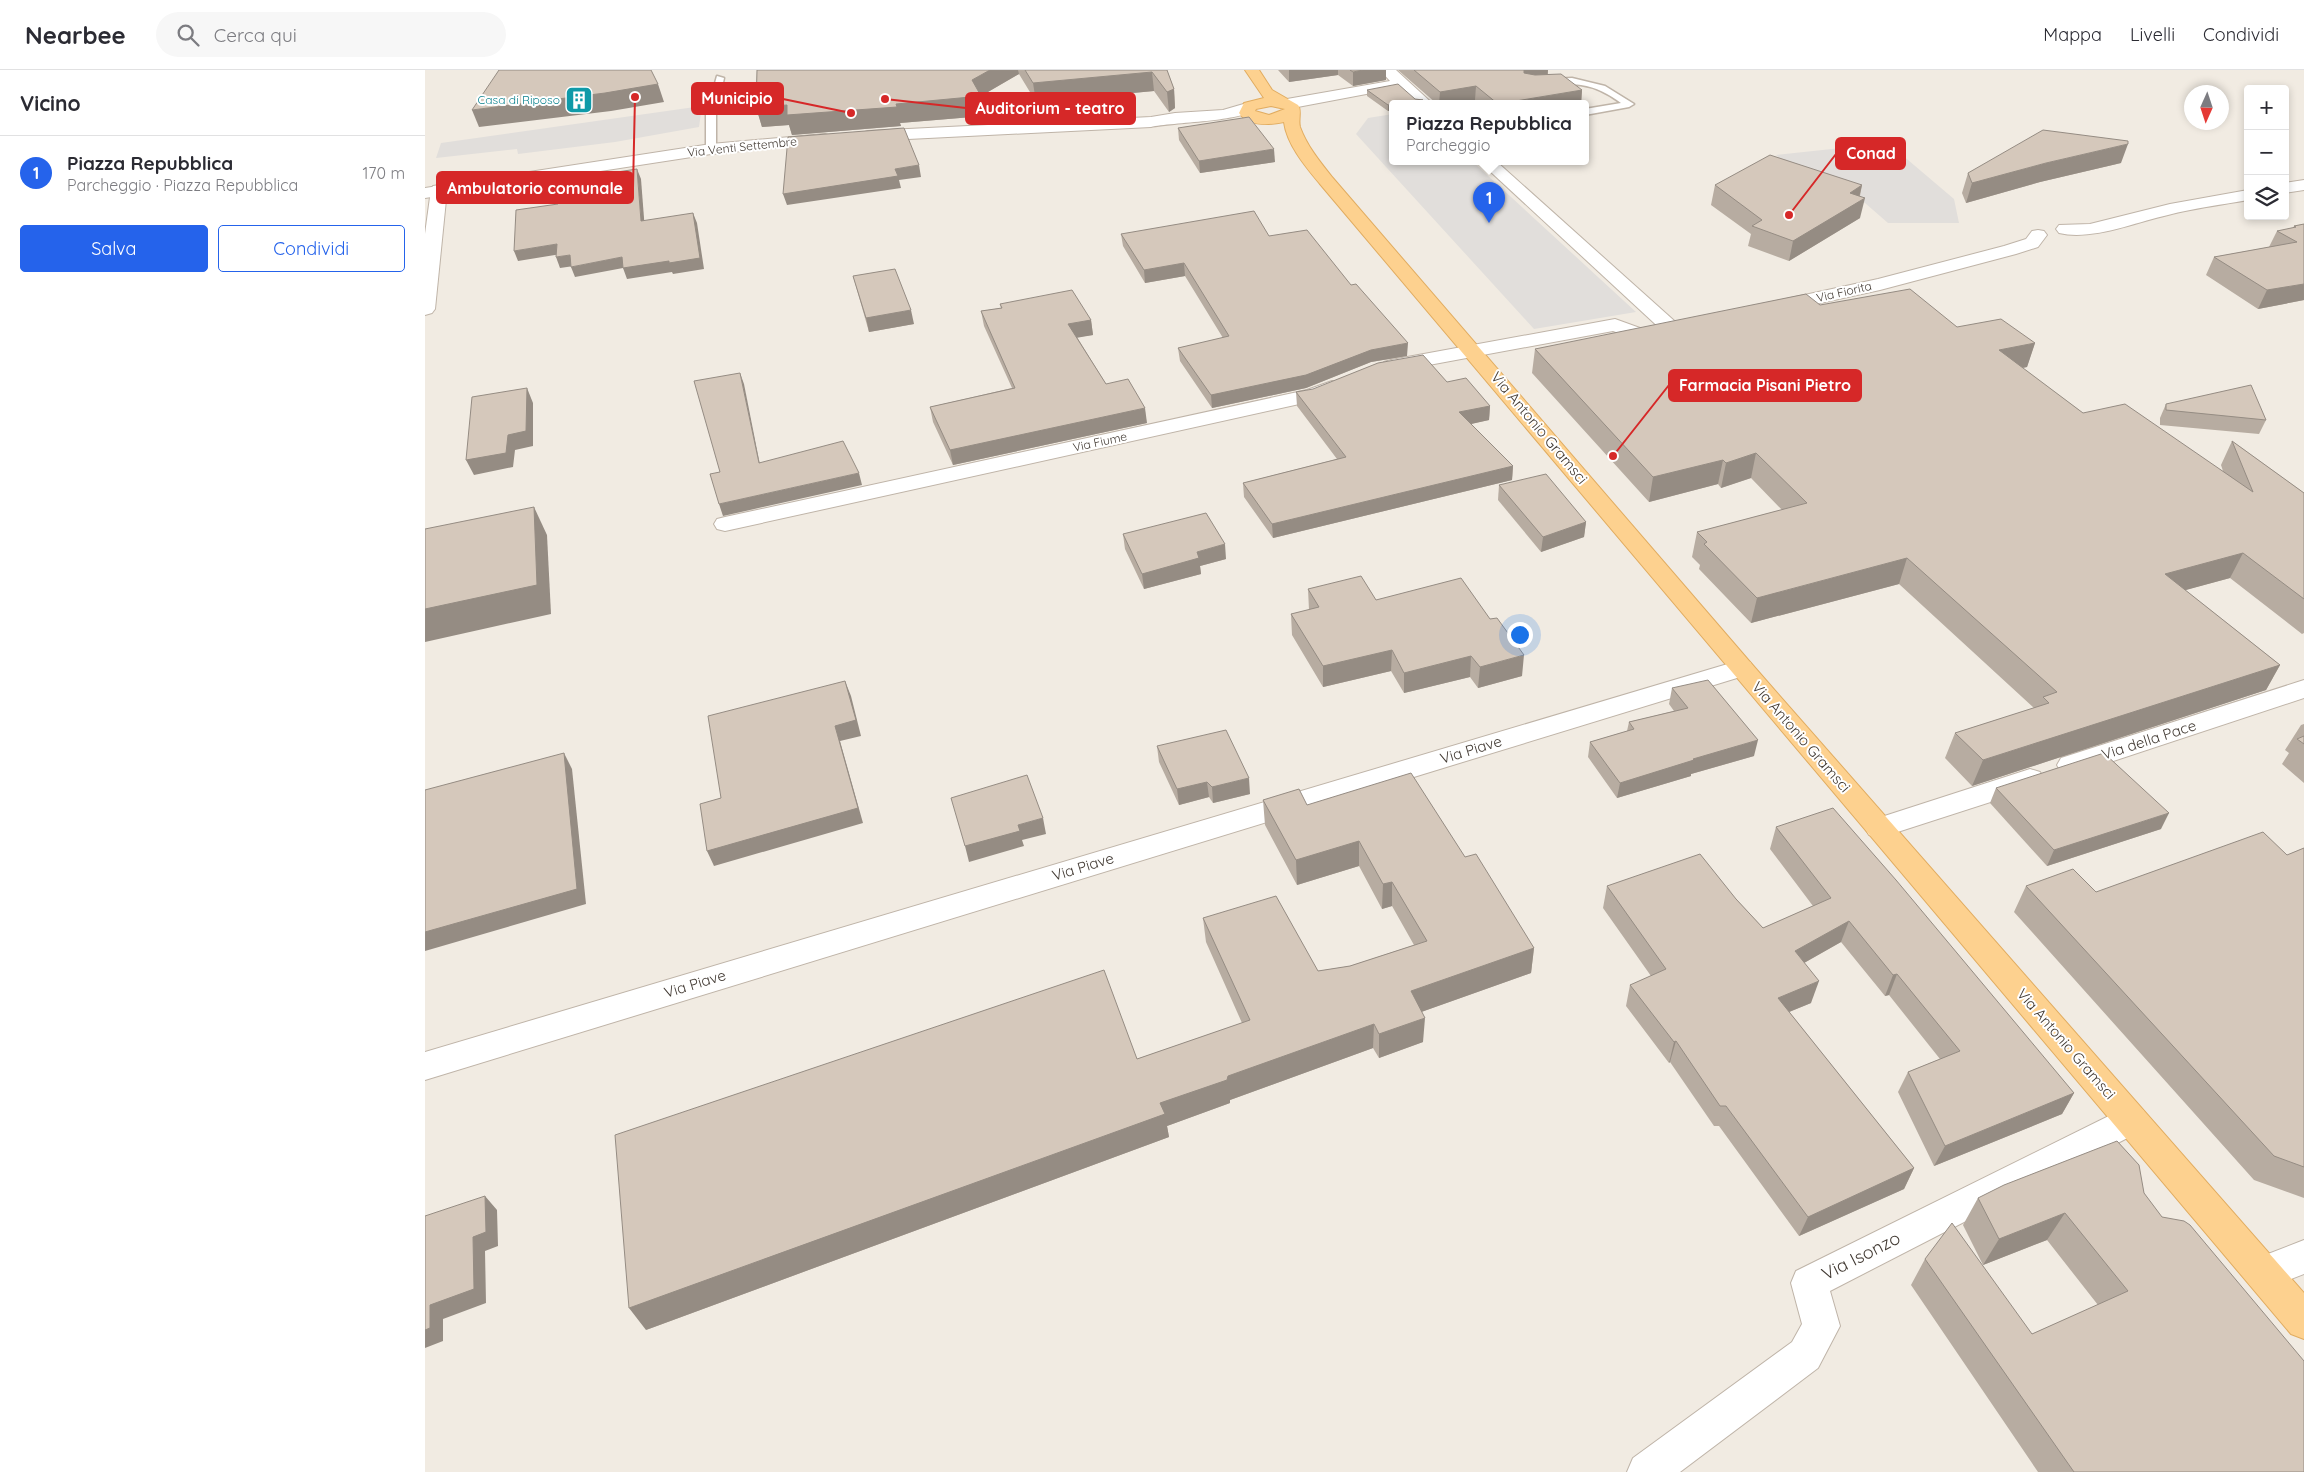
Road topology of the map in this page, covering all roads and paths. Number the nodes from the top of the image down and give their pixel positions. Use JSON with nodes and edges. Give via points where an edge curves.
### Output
{"nodes":[{"id":1,"x":1252,"y":70,"type":"edge"},
{"id":2,"x":1386,"y":70,"type":"edge"},
{"id":3,"x":720,"y":78,"type":"dead end"},
{"id":4,"x":1401,"y":83,"type":"junction"},
{"id":5,"x":1543,"y":83,"type":"edge"},
{"id":6,"x":1420,"y":100,"type":"edge"},
{"id":7,"x":1286,"y":106,"type":"junction"},
{"id":8,"x":1252,"y":109,"type":"junction"},
{"id":9,"x":1589,"y":111,"type":"edge"},
{"id":10,"x":856,"y":137,"type":"edge"},
{"id":11,"x":836,"y":138,"type":"edge"},
{"id":12,"x":711,"y":149,"type":"junction"},
{"id":13,"x":1302,"y":150,"type":"junction"},
{"id":14,"x":1490,"y":165,"type":"edge"},
{"id":15,"x":2304,"y":185,"type":"edge"},
{"id":16,"x":2289,"y":187,"type":"edge"},
{"id":17,"x":432,"y":191,"type":"edge"},
{"id":18,"x":2244,"y":196,"type":"edge"},
{"id":19,"x":425,"y":310,"type":"edge"},
{"id":20,"x":1758,"y":311,"type":"edge"},
{"id":21,"x":1692,"y":326,"type":"edge"},
{"id":22,"x":1673,"y":330,"type":"junction"},
{"id":23,"x":1478,"y":357,"type":"junction"},
{"id":24,"x":1372,"y":370,"type":"edge"},
{"id":25,"x":1347,"y":381,"type":"edge"},
{"id":26,"x":725,"y":524,"type":"dead end"},
{"id":27,"x":1741,"y":668,"type":"junction"},
{"id":28,"x":2304,"y":690,"type":"edge"},
{"id":29,"x":1879,"y":828,"type":"junction"},
{"id":30,"x":425,"y":1066,"type":"edge"},
{"id":31,"x":2131,"y":1120,"type":"junction"},
{"id":32,"x":2304,"y":1257,"type":"edge"},
{"id":33,"x":2263,"y":1273,"type":"junction"},
{"id":34,"x":2304,"y":1321,"type":"edge"},
{"id":35,"x":1647,"y":1472,"type":"edge"}],
"edges":[{"from":1,"to":7,"type":"main road","via":[[1266,93]]},
{"from":2,"to":4,"type":"street"},
{"from":3,"to":12,"type":"lane","via":[[711,114]]},
{"from":4,"to":6,"type":"street"},
{"from":4,"to":7,"type":"street"},
{"from":5,"to":9,"type":"lane","via":[[1582,81],[1602,87],[1629,104]]},
{"from":7,"to":8,"type":"main road","via":[[1261,102]]},
{"from":7,"to":13,"type":"main road","name":"Via Antonio Gramsci"},
{"from":8,"to":10,"type":"street","via":[[1251,121],[1151,122]]},
{"from":8,"to":13,"type":"main road","name":"Via Antonio Gramsci"},
{"from":11,"to":12,"type":"street","name":"Via Venti Settembre"},
{"from":12,"to":17,"type":"street","name":"Via Venti Settembre"},
{"from":13,"to":23,"type":"main road","name":"Via Antonio Gramsci"},
{"from":14,"to":22,"type":"street"},
{"from":15,"to":16,"type":"street"},
{"from":17,"to":19,"type":"street"},
{"from":18,"to":20,"type":"street","name":"Via Fiorita","via":[[2170,209],[2090,229],[2050,226],[2032,243],[2010,250]]},
{"from":21,"to":22,"type":"street"},
{"from":22,"to":23,"type":"street"},
{"from":23,"to":24,"type":"street"},
{"from":23,"to":27,"type":"main road","name":"Via Antonio Gramsci"},
{"from":25,"to":26,"type":"street","name":"Via Fiume","via":[[1313,395]]},
{"from":27,"to":29,"type":"main road","name":"Via Antonio Gramsci"},
{"from":27,"to":30,"type":"street","name":"Via Piave"},
{"from":28,"to":29,"type":"street","name":"Via della Pace"},
{"from":29,"to":31,"type":"main road","name":"Via Antonio Gramsci"},
{"from":31,"to":33,"type":"main road","name":"Via Antonio Gramsci"},
{"from":31,"to":35,"type":"street","name":"Via Isonzo","via":[[1809,1283],[1821,1326],[1805,1355]]},
{"from":32,"to":33,"type":"street"},
{"from":33,"to":34,"type":"main road","name":"Via Antonio Gramsci"}]}
